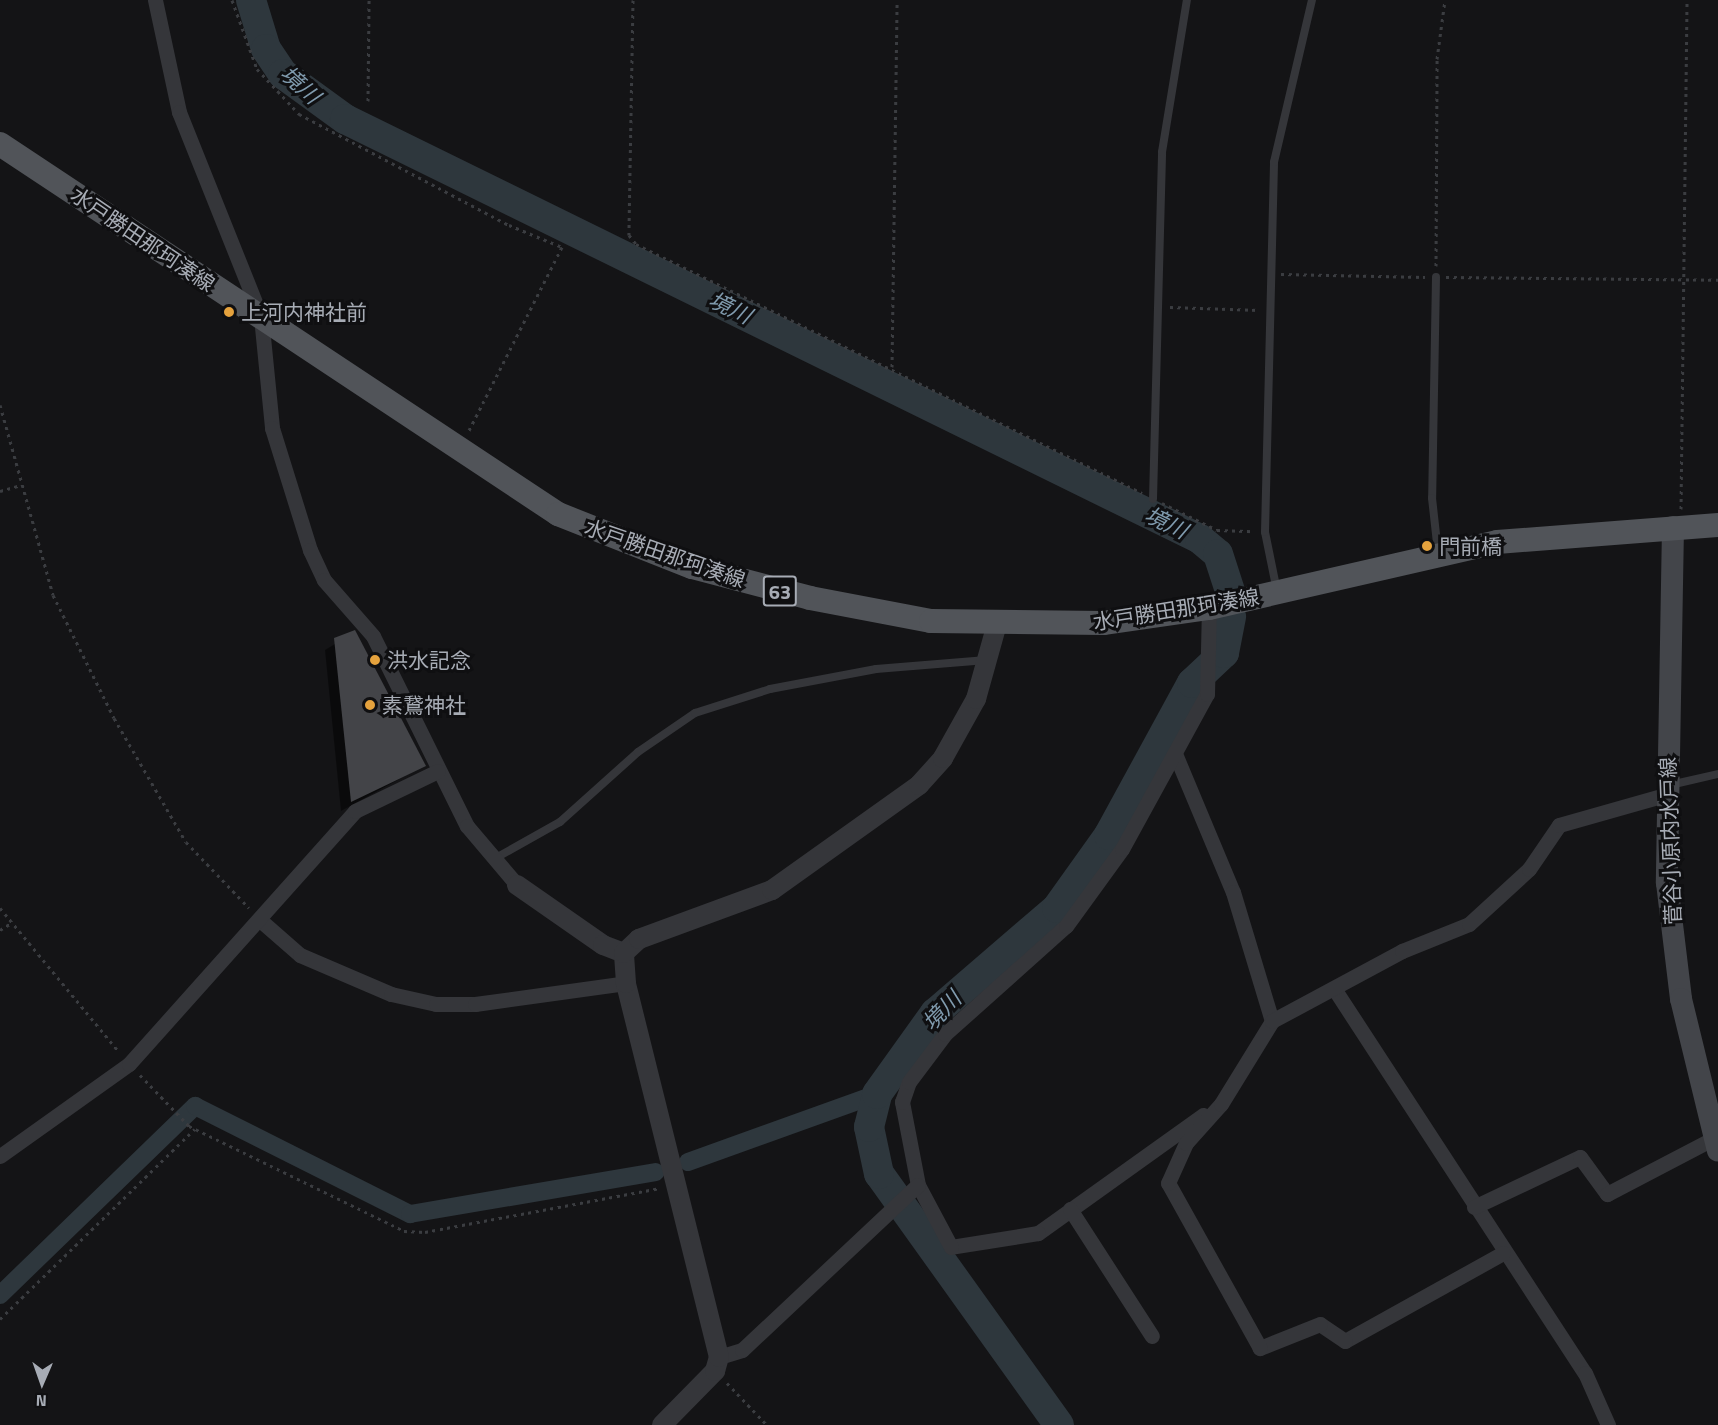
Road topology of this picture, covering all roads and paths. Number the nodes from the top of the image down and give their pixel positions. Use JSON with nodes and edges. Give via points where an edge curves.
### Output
{"nodes":[{"id":1,"x":155,"y":0,"type":"edge"},
{"id":2,"x":232,"y":0,"type":"edge"},
{"id":3,"x":369,"y":0,"type":"edge"},
{"id":4,"x":633,"y":0,"type":"edge"},
{"id":5,"x":897,"y":0,"type":"edge"},
{"id":6,"x":1187,"y":0,"type":"edge"},
{"id":7,"x":1312,"y":0,"type":"edge"},
{"id":8,"x":1444,"y":0,"type":"edge"},
{"id":9,"x":1687,"y":0,"type":"edge"},
{"id":10,"x":368,"y":101,"type":"dead end"},
{"id":11,"x":0,"y":144,"type":"edge"},
{"id":12,"x":1271,"y":274,"type":"junction"},
{"id":13,"x":1436,"y":277,"type":"junction"},
{"id":14,"x":1683,"y":279,"type":"junction"},
{"id":15,"x":1718,"y":280,"type":"edge"},
{"id":16,"x":1158,"y":307,"type":"junction"},
{"id":17,"x":1270,"y":310,"type":"junction"},
{"id":18,"x":261,"y":317,"type":"junction"},
{"id":19,"x":892,"y":367,"type":"junction"},
{"id":20,"x":0,"y":405,"type":"edge"},
{"id":21,"x":456,"y":448,"type":"junction"},
{"id":22,"x":21,"y":485,"type":"junction"},
{"id":23,"x":0,"y":491,"type":"edge"},
{"id":24,"x":1153,"y":499,"type":"junction"},
{"id":25,"x":1718,"y":525,"type":"edge"},
{"id":26,"x":1673,"y":527,"type":"junction"},
{"id":27,"x":1265,"y":532,"type":"junction"},
{"id":28,"x":1438,"y":553,"type":"junction"},
{"id":29,"x":1277,"y":592,"type":"junction"},
{"id":30,"x":1209,"y":608,"type":"junction"},
{"id":31,"x":997,"y":624,"type":"junction"},
{"id":32,"x":988,"y":660,"type":"junction"},
{"id":33,"x":1176,"y":756,"type":"junction"},
{"id":34,"x":438,"y":771,"type":"junction"},
{"id":35,"x":1718,"y":774,"type":"edge"},
{"id":36,"x":1666,"y":790,"type":"junction"},
{"id":37,"x":494,"y":859,"type":"junction"},
{"id":38,"x":517,"y":885,"type":"joint"},
{"id":39,"x":0,"y":908,"type":"edge"},
{"id":40,"x":260,"y":920,"type":"junction"},
{"id":41,"x":11,"y":923,"type":"junction"},
{"id":42,"x":0,"y":930,"type":"edge"},
{"id":43,"x":624,"y":953,"type":"junction"},
{"id":44,"x":627,"y":983,"type":"junction"},
{"id":45,"x":1335,"y":990,"type":"junction"},
{"id":46,"x":1272,"y":1021,"type":"junction"},
{"id":47,"x":129,"y":1064,"type":"junction"},
{"id":48,"x":1221,"y":1104,"type":"junction"},
{"id":49,"x":195,"y":1129,"type":"junction"},
{"id":50,"x":1717,"y":1141,"type":"edge"},
{"id":51,"x":0,"y":1156,"type":"edge"},
{"id":52,"x":677,"y":1184,"type":"junction"},
{"id":53,"x":913,"y":1189,"type":"junction"},
{"id":54,"x":1474,"y":1208,"type":"junction"},
{"id":55,"x":1070,"y":1209,"type":"junction"},
{"id":56,"x":1503,"y":1253,"type":"junction"},
{"id":57,"x":0,"y":1319,"type":"edge"},
{"id":58,"x":1152,"y":1336,"type":"dead end"},
{"id":59,"x":717,"y":1364,"type":"junction"},
{"id":60,"x":662,"y":1425,"type":"edge"},
{"id":61,"x":767,"y":1425,"type":"edge"},
{"id":62,"x":1608,"y":1425,"type":"edge"}],
"edges":[{"from":1,"to":18,"type":"street","via":[[179,112]]},
{"from":2,"to":21,"type":"path","via":[[257,69],[299,114],[509,225],[562,247]]},
{"from":3,"to":10,"type":"path"},
{"from":4,"to":19,"type":"path","via":[[629,235],[636,244]]},
{"from":5,"to":19,"type":"path"},
{"from":6,"to":16,"type":"lane","via":[[1162,152]]},
{"from":7,"to":12,"type":"lane","via":[[1274,162]]},
{"from":8,"to":13,"type":"path","via":[[1437,59]]},
{"from":9,"to":14,"type":"path"},
{"from":11,"to":18,"type":"main road","name":"水戸勝田那珂湊線","number":"63"},
{"from":12,"to":13,"type":"path"},
{"from":12,"to":17,"type":"lane"},
{"from":13,"to":14,"type":"path"},
{"from":13,"to":28,"type":"lane","via":[[1432,498]]},
{"from":14,"to":15,"type":"path"},
{"from":14,"to":26,"type":"path","via":[[1681,511]]},
{"from":16,"to":17,"type":"path"},
{"from":16,"to":24,"type":"lane"},
{"from":17,"to":27,"type":"lane"},
{"from":18,"to":21,"type":"main road","name":"水戸勝田那珂湊線","number":"63"},
{"from":18,"to":34,"type":"street","via":[[272,428],[310,550],[324,580],[373,636]]},
{"from":19,"to":24,"type":"path"},
{"from":20,"to":22,"type":"path"},
{"from":21,"to":31,"type":"main road","name":"水戸勝田那珂湊線","number":"63","via":[[558,514],[692,567],[896,616]]},
{"from":22,"to":23,"type":"path"},
{"from":22,"to":40,"type":"path","via":[[53,595],[151,789],[186,842]]},
{"from":24,"to":27,"type":"path","via":[[1217,530]]},
{"from":25,"to":26,"type":"main road","name":"水戸勝田那珂湊線","number":"63"},
{"from":26,"to":28,"type":"main road","name":"水戸勝田那珂湊線","number":"63","via":[[1545,535]]},
{"from":26,"to":36,"type":"main road","name":"菅谷小原内水戸線"},
{"from":27,"to":29,"type":"lane"},
{"from":28,"to":29,"type":"main road","name":"水戸勝田那珂湊線","number":"63"},
{"from":29,"to":30,"type":"main road","name":"水戸勝田那珂湊線","number":"63"},
{"from":30,"to":31,"type":"main road","name":"水戸勝田那珂湊線","number":"63","via":[[1103,623]]},
{"from":30,"to":33,"type":"street","via":[[1212,653],[1208,682]]},
{"from":31,"to":32,"type":"street"},
{"from":32,"to":37,"type":"lane","via":[[876,669],[770,689],[695,713],[638,752],[560,822]]},
{"from":32,"to":43,"type":"street","via":[[962,728],[943,758],[893,807],[772,890],[639,939]]},
{"from":33,"to":46,"type":"street","via":[[1233,892]]},
{"from":33,"to":53,"type":"street","via":[[1092,895],[1066,926],[945,1034],[909,1082],[902,1102]]},
{"from":34,"to":37,"type":"street","via":[[467,826]]},
{"from":34,"to":40,"type":"street","via":[[355,812]]},
{"from":35,"to":36,"type":"lane"},
{"from":36,"to":45,"type":"street","via":[[1559,825],[1529,869],[1469,924],[1382,961]]},
{"from":36,"to":50,"type":"main road","name":"菅谷小原内水戸線","via":[[1674,948]]},
{"from":37,"to":38,"type":"street"},
{"from":38,"to":43,"type":"street","via":[[603,945]]},
{"from":39,"to":41,"type":"path"},
{"from":40,"to":44,"type":"street","via":[[300,955],[391,994],[436,1004],[475,1004]]},
{"from":40,"to":47,"type":"street"},
{"from":41,"to":42,"type":"path"},
{"from":41,"to":47,"type":"path"},
{"from":43,"to":44,"type":"street"},
{"from":44,"to":52,"type":"street"},
{"from":45,"to":46,"type":"street"},
{"from":45,"to":54,"type":"street"},
{"from":46,"to":48,"type":"street"},
{"from":47,"to":49,"type":"path"},
{"from":47,"to":51,"type":"street"},
{"from":48,"to":55,"type":"street"},
{"from":48,"to":56,"type":"street","via":[[1186,1143],[1168,1184],[1260,1348],[1320,1324],[1345,1341]]},
{"from":49,"to":52,"type":"path","via":[[404,1231],[425,1232]]},
{"from":49,"to":57,"type":"path"},
{"from":50,"to":54,"type":"street","via":[[1607,1194],[1580,1157]]},
{"from":52,"to":59,"type":"street"},
{"from":53,"to":55,"type":"street","via":[[951,1247],[1038,1233]]},
{"from":53,"to":59,"type":"street","via":[[742,1350]]},
{"from":54,"to":56,"type":"street"},
{"from":55,"to":58,"type":"street"},
{"from":56,"to":62,"type":"street","via":[[1585,1373]]},
{"from":59,"to":60,"type":"street"},
{"from":59,"to":61,"type":"path"}]}
